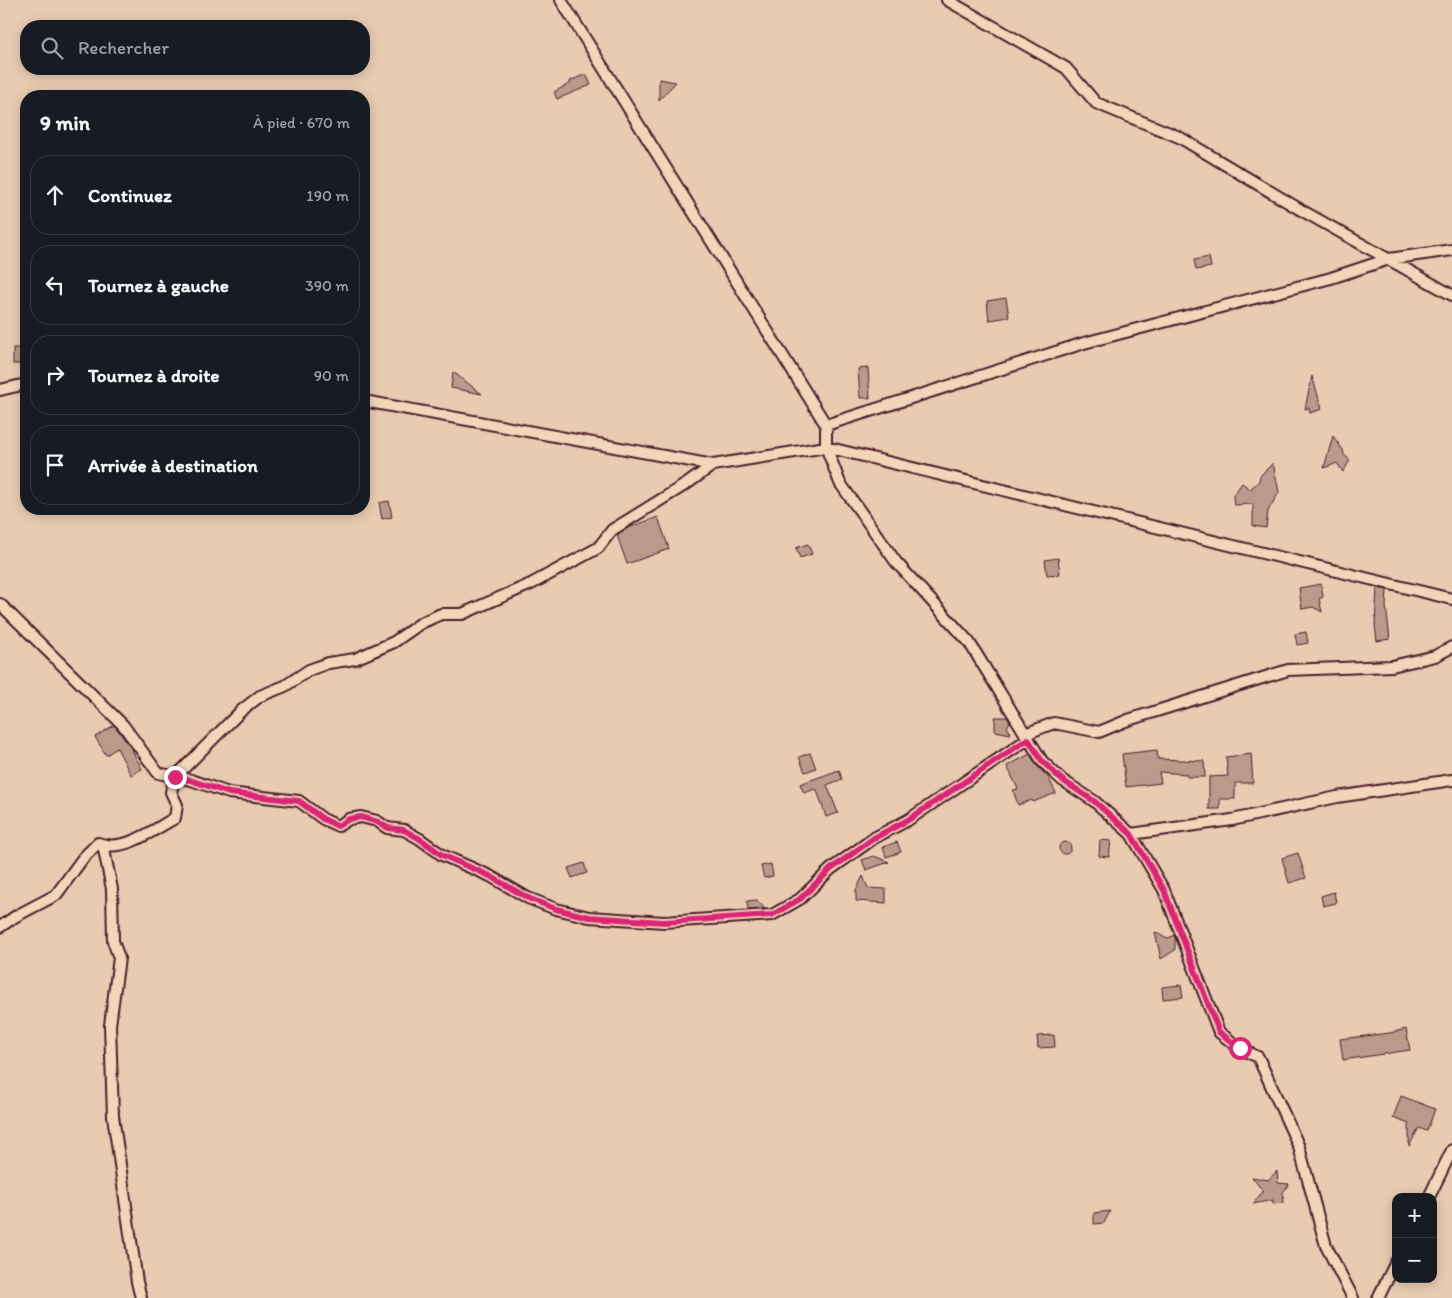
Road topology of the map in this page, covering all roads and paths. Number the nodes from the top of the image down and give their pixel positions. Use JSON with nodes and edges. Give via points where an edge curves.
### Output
{"nodes":[{"id":1,"x":561,"y":0,"type":"edge"},
{"id":2,"x":948,"y":0,"type":"edge"},
{"id":3,"x":1452,"y":250,"type":"edge"},
{"id":4,"x":1389,"y":259,"type":"junction"},
{"id":5,"x":1452,"y":296,"type":"edge"},
{"id":6,"x":20,"y":385,"type":"edge"},
{"id":7,"x":0,"y":390,"type":"edge"},
{"id":8,"x":370,"y":402,"type":"edge"},
{"id":9,"x":826,"y":425,"type":"junction"},
{"id":10,"x":826,"y":447,"type":"junction"},
{"id":11,"x":713,"y":465,"type":"junction"},
{"id":12,"x":1452,"y":599,"type":"edge"},
{"id":13,"x":0,"y":604,"type":"edge"},
{"id":14,"x":1452,"y":648,"type":"edge"},
{"id":15,"x":1026,"y":736,"type":"junction"},
{"id":16,"x":175,"y":777,"type":"junction"},
{"id":17,"x":1452,"y":780,"type":"edge"},
{"id":18,"x":1131,"y":834,"type":"junction"},
{"id":19,"x":103,"y":845,"type":"junction"},
{"id":20,"x":0,"y":927,"type":"edge"},
{"id":21,"x":1452,"y":1150,"type":"edge"},
{"id":22,"x":1431,"y":1193,"type":"edge"},
{"id":23,"x":1392,"y":1270,"type":"edge"},
{"id":24,"x":141,"y":1298,"type":"edge"},
{"id":25,"x":1353,"y":1298,"type":"edge"},
{"id":26,"x":1378,"y":1298,"type":"edge"}],
"edges":[{"from":1,"to":9,"type":"street"},
{"from":2,"to":4,"type":"street","via":[[1066,68],[1096,103],[1179,137]]},
{"from":3,"to":4,"type":"street"},
{"from":4,"to":5,"type":"street"},
{"from":4,"to":9,"type":"street","via":[[1331,278],[1084,343]]},
{"from":6,"to":7,"type":"street"},
{"from":8,"to":11,"type":"street"},
{"from":9,"to":10,"type":"street"},
{"from":10,"to":11,"type":"street"},
{"from":10,"to":12,"type":"street"},
{"from":10,"to":15,"type":"street","via":[[840,483],[896,562],[969,642]]},
{"from":11,"to":16,"type":"street","via":[[612,530],[598,548],[531,584],[462,614],[441,614],[421,623],[394,642],[356,659],[309,670],[285,686],[260,696]]},
{"from":13,"to":16,"type":"street","via":[[123,725],[158,773]]},
{"from":14,"to":15,"type":"street","via":[[1435,656],[1392,666],[1288,670],[1099,732],[1054,723]]},
{"from":15,"to":16,"type":"street","via":[[908,820],[874,838],[831,869],[800,899],[772,915],[664,922],[589,917],[556,909],[442,855],[404,830],[388,828],[361,817],[349,819],[338,826],[299,801],[229,793]]},
{"from":15,"to":18,"type":"street","via":[[1042,761],[1062,780],[1094,801]]},
{"from":16,"to":19,"type":"street","via":[[171,792],[177,805],[175,818],[129,843]]},
{"from":17,"to":18,"type":"street","via":[[1337,797],[1232,820]]},
{"from":18,"to":25,"type":"street","via":[[1164,890],[1219,1032],[1258,1057],[1299,1148],[1326,1246]]},
{"from":19,"to":20,"type":"street","via":[[98,844],[83,858],[56,895]]},
{"from":19,"to":24,"type":"street","via":[[112,889],[113,941],[119,958],[110,1025],[113,1116]]},
{"from":21,"to":22,"type":"street"},
{"from":23,"to":26,"type":"street"}]}
